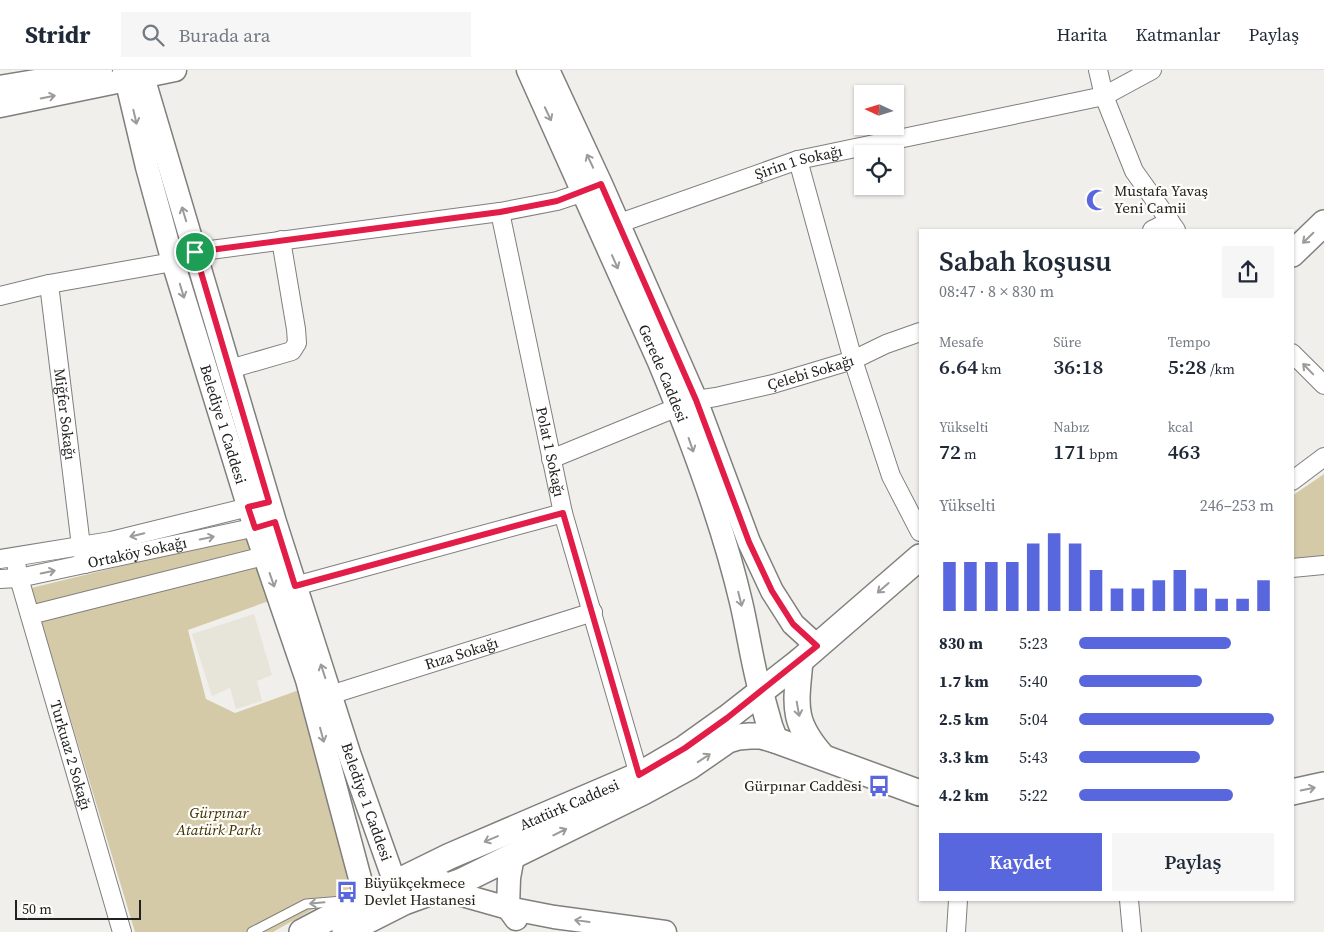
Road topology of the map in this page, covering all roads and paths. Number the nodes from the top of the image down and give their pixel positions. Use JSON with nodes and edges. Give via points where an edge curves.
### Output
{"nodes":[{"id":1,"x":101,"y":70,"type":"edge"},
{"id":2,"x":175,"y":70,"type":"edge"},
{"id":3,"x":528,"y":70,"type":"edge"},
{"id":4,"x":548,"y":70,"type":"edge"},
{"id":5,"x":1098,"y":70,"type":"edge"},
{"id":6,"x":1152,"y":70,"type":"edge"},
{"id":7,"x":134,"y":75,"type":"edge"},
{"id":8,"x":0,"y":87,"type":"edge"},
{"id":9,"x":1104,"y":96,"type":"junction"},
{"id":10,"x":0,"y":106,"type":"edge"},
{"id":11,"x":798,"y":160,"type":"junction"},
{"id":12,"x":592,"y":188,"type":"junction"},
{"id":13,"x":500,"y":212,"type":"junction"},
{"id":14,"x":1324,"y":223,"type":"edge"},
{"id":15,"x":617,"y":224,"type":"junction"},
{"id":16,"x":1173,"y":226,"type":"edge"},
{"id":17,"x":1157,"y":229,"type":"edge"},
{"id":18,"x":281,"y":240,"type":"junction"},
{"id":19,"x":195,"y":252,"type":"junction"},
{"id":20,"x":1294,"y":252,"type":"edge"},
{"id":21,"x":174,"y":262,"type":"junction"},
{"id":22,"x":49,"y":284,"type":"junction"},
{"id":23,"x":0,"y":296,"type":"edge"},
{"id":24,"x":919,"y":332,"type":"edge"},
{"id":25,"x":1294,"y":355,"type":"edge"},
{"id":26,"x":853,"y":360,"type":"junction"},
{"id":27,"x":230,"y":369,"type":"junction"},
{"id":28,"x":1324,"y":385,"type":"edge"},
{"id":29,"x":687,"y":403,"type":"junction"},
{"id":30,"x":1324,"y":457,"type":"edge"},
{"id":31,"x":552,"y":459,"type":"junction"},
{"id":32,"x":1294,"y":480,"type":"edge"},
{"id":33,"x":563,"y":513,"type":"junction"},
{"id":34,"x":262,"y":515,"type":"junction"},
{"id":35,"x":919,"y":530,"type":"edge"},
{"id":36,"x":81,"y":546,"type":"junction"},
{"id":37,"x":264,"y":556,"type":"junction"},
{"id":38,"x":919,"y":558,"type":"edge"},
{"id":39,"x":7,"y":559,"type":"edge"},
{"id":40,"x":85,"y":564,"type":"junction"},
{"id":41,"x":1324,"y":565,"type":"edge"},
{"id":42,"x":1294,"y":568,"type":"edge"},
{"id":43,"x":19,"y":578,"type":"junction"},
{"id":44,"x":0,"y":579,"type":"edge"},
{"id":45,"x":295,"y":586,"type":"junction"},
{"id":46,"x":593,"y":612,"type":"junction"},
{"id":47,"x":30,"y":615,"type":"junction"},
{"id":48,"x":808,"y":653,"type":"junction"},
{"id":49,"x":760,"y":691,"type":"junction"},
{"id":50,"x":330,"y":695,"type":"junction"},
{"id":51,"x":776,"y":740,"type":"junction"},
{"id":52,"x":822,"y":756,"type":"junction"},
{"id":53,"x":639,"y":775,"type":"junction"},
{"id":54,"x":1324,"y":785,"type":"edge"},
{"id":55,"x":1294,"y":792,"type":"edge"},
{"id":56,"x":919,"y":793,"type":"edge"},
{"id":57,"x":512,"y":856,"type":"junction"},
{"id":58,"x":426,"y":868,"type":"junction"},
{"id":59,"x":447,"y":887,"type":"junction"},
{"id":60,"x":407,"y":894,"type":"junction"},
{"id":61,"x":958,"y":901,"type":"edge"},
{"id":62,"x":1129,"y":901,"type":"edge"},
{"id":63,"x":372,"y":917,"type":"edge"},
{"id":64,"x":516,"y":921,"type":"edge"},
{"id":65,"x":122,"y":932,"type":"edge"},
{"id":66,"x":252,"y":932,"type":"edge"},
{"id":67,"x":302,"y":932,"type":"edge"},
{"id":68,"x":345,"y":932,"type":"edge"},
{"id":69,"x":563,"y":932,"type":"edge"},
{"id":70,"x":665,"y":932,"type":"edge"},
{"id":71,"x":956,"y":932,"type":"edge"},
{"id":72,"x":1132,"y":932,"type":"edge"}],
"edges":[{"from":1,"to":8,"type":"street"},
{"from":2,"to":7,"type":"street"},
{"from":3,"to":12,"type":"street","name":"Gerede Caddesi","one_way":true},
{"from":12,"to":4,"type":"street","name":"Gerede Caddesi","one_way":true},
{"from":5,"to":9,"type":"street"},
{"from":6,"to":9,"type":"street","name":"Şirin 1 Sokağı"},
{"from":10,"to":7,"type":"street","one_way":true},
{"from":19,"to":7,"type":"street","name":"Belediye 1 Caddesi","one_way":true},
{"from":7,"to":21,"type":"street","name":"Belediye 1 Caddesi","one_way":true,"via":[[147,167]]},
{"from":9,"to":11,"type":"street","name":"Şirin 1 Sokağı"},
{"from":9,"to":16,"type":"street","via":[[1134,171]]},
{"from":11,"to":15,"type":"street","name":"Şirin 1 Sokağı"},
{"from":11,"to":26,"type":"street"},
{"from":12,"to":13,"type":"street","via":[[557,201]]},
{"from":12,"to":15,"type":"street","name":"Gerede Caddesi"},
{"from":12,"to":29,"type":"street","name":"Gerede Caddesi","one_way":true,"via":[[659,362]]},
{"from":13,"to":18,"type":"street"},
{"from":13,"to":31,"type":"street","name":"Polat 1 Sokağı"},
{"from":14,"to":20,"type":"main road","one_way":true},
{"from":15,"to":29,"type":"street","name":"Gerede Caddesi"},
{"from":16,"to":17,"type":"street"},
{"from":18,"to":19,"type":"street"},
{"from":18,"to":27,"type":"street","via":[[297,344],[292,351]]},
{"from":19,"to":27,"type":"street","name":"Belediye 1 Caddesi"},
{"from":21,"to":22,"type":"street"},
{"from":21,"to":34,"type":"street","name":"Belediye 1 Caddesi","one_way":true},
{"from":22,"to":23,"type":"street"},
{"from":22,"to":36,"type":"street","name":"Miğfer Sokağı"},
{"from":24,"to":26,"type":"street","name":"Çelebi Sokağı"},
{"from":28,"to":25,"type":"street","one_way":true},
{"from":26,"to":29,"type":"street","name":"Çelebi Sokağı","via":[[773,384]]},
{"from":26,"to":35,"type":"street","via":[[891,476]]},
{"from":27,"to":34,"type":"street","name":"Belediye 1 Caddesi"},
{"from":29,"to":31,"type":"street","name":"Çelebi Sokağı"},
{"from":29,"to":48,"type":"street","name":"Gerede Caddesi","via":[[772,591]]},
{"from":29,"to":49,"type":"street","name":"Gerede Caddesi","one_way":true,"via":[[741,603]]},
{"from":30,"to":32,"type":"street"},
{"from":31,"to":33,"type":"street","name":"Polat 1 Sokağı"},
{"from":33,"to":45,"type":"street"},
{"from":33,"to":46,"type":"street","name":"Polat 1 Sokağı"},
{"from":34,"to":36,"type":"street","name":"Ortaköy Sokağı","one_way":true},
{"from":34,"to":37,"type":"street","name":"Belediye 1 Caddesi"},
{"from":40,"to":34,"type":"street","name":"Ortaköy Sokağı","one_way":true},
{"from":34,"to":45,"type":"street","name":"Belediye 1 Caddesi"},
{"from":36,"to":39,"type":"street","name":"Ortaköy Sokağı"},
{"from":36,"to":40,"type":"street","name":"Miğfer Sokağı"},
{"from":37,"to":47,"type":"street"},
{"from":37,"to":63,"type":"street","name":"Belediye 1 Caddesi","one_way":true,"via":[[307,680]]},
{"from":38,"to":48,"type":"main road","one_way":true},
{"from":39,"to":43,"type":"street","name":"Turkuaz 2 Sokağı"},
{"from":43,"to":40,"type":"street","name":"Ortaköy Sokağı","one_way":true},
{"from":41,"to":42,"type":"street"},
{"from":43,"to":44,"type":"street","name":"Ortaköy Sokağı"},
{"from":43,"to":47,"type":"street","name":"Turkuaz 2 Sokağı"},
{"from":50,"to":45,"type":"street","name":"Belediye 1 Caddesi","one_way":true},
{"from":46,"to":50,"type":"street","name":"Rıza Sokağı"},
{"from":46,"to":53,"type":"street","name":"Polat 1 Sokağı"},
{"from":47,"to":65,"type":"street","name":"Turkuaz 2 Sokağı"},
{"from":48,"to":49,"type":"main road","name":"Atatürk Caddesi"},
{"from":48,"to":52,"type":"main road","one_way":true,"via":[[796,695],[798,714],[804,732]]},
{"from":49,"to":51,"type":"main road"},
{"from":49,"to":53,"type":"main road","name":"Atatürk Caddesi","via":[[685,748]]},
{"from":50,"to":60,"type":"street","name":"Belediye 1 Caddesi"},
{"from":51,"to":52,"type":"main road","name":"Atatürk Caddesi"},
{"from":57,"to":51,"type":"main road","name":"Atatürk Caddesi","one_way":true,"via":[[651,788],[728,740],[750,736]]},
{"from":52,"to":56,"type":"main road","name":"Atatürk Caddesi"},
{"from":53,"to":58,"type":"main road","name":"Atatürk Caddesi","one_way":true},
{"from":55,"to":54,"type":"main road","one_way":true},
{"from":57,"to":59,"type":"main road","name":"Atatürk Caddesi"},
{"from":57,"to":64,"type":"street","via":[[509,878]]},
{"from":58,"to":59,"type":"street"},
{"from":58,"to":60,"type":"main road","name":"Atatürk Caddesi"},
{"from":59,"to":60,"type":"main road","name":"Atatürk Caddesi"},
{"from":59,"to":64,"type":"street"},
{"from":60,"to":63,"type":"main road","name":"Atatürk Caddesi"},
{"from":60,"to":64,"type":"street","via":[[460,904]]},
{"from":61,"to":71,"type":"street"},
{"from":62,"to":72,"type":"street"},
{"from":63,"to":66,"type":"lane","one_way":true,"via":[[306,904]]},
{"from":63,"to":67,"type":"main road","name":"Atatürk Caddesi"},
{"from":63,"to":68,"type":"main road","name":"Atatürk Caddesi"},
{"from":64,"to":69,"type":"street"},
{"from":70,"to":64,"type":"street","one_way":true,"via":[[564,918]]}]}
